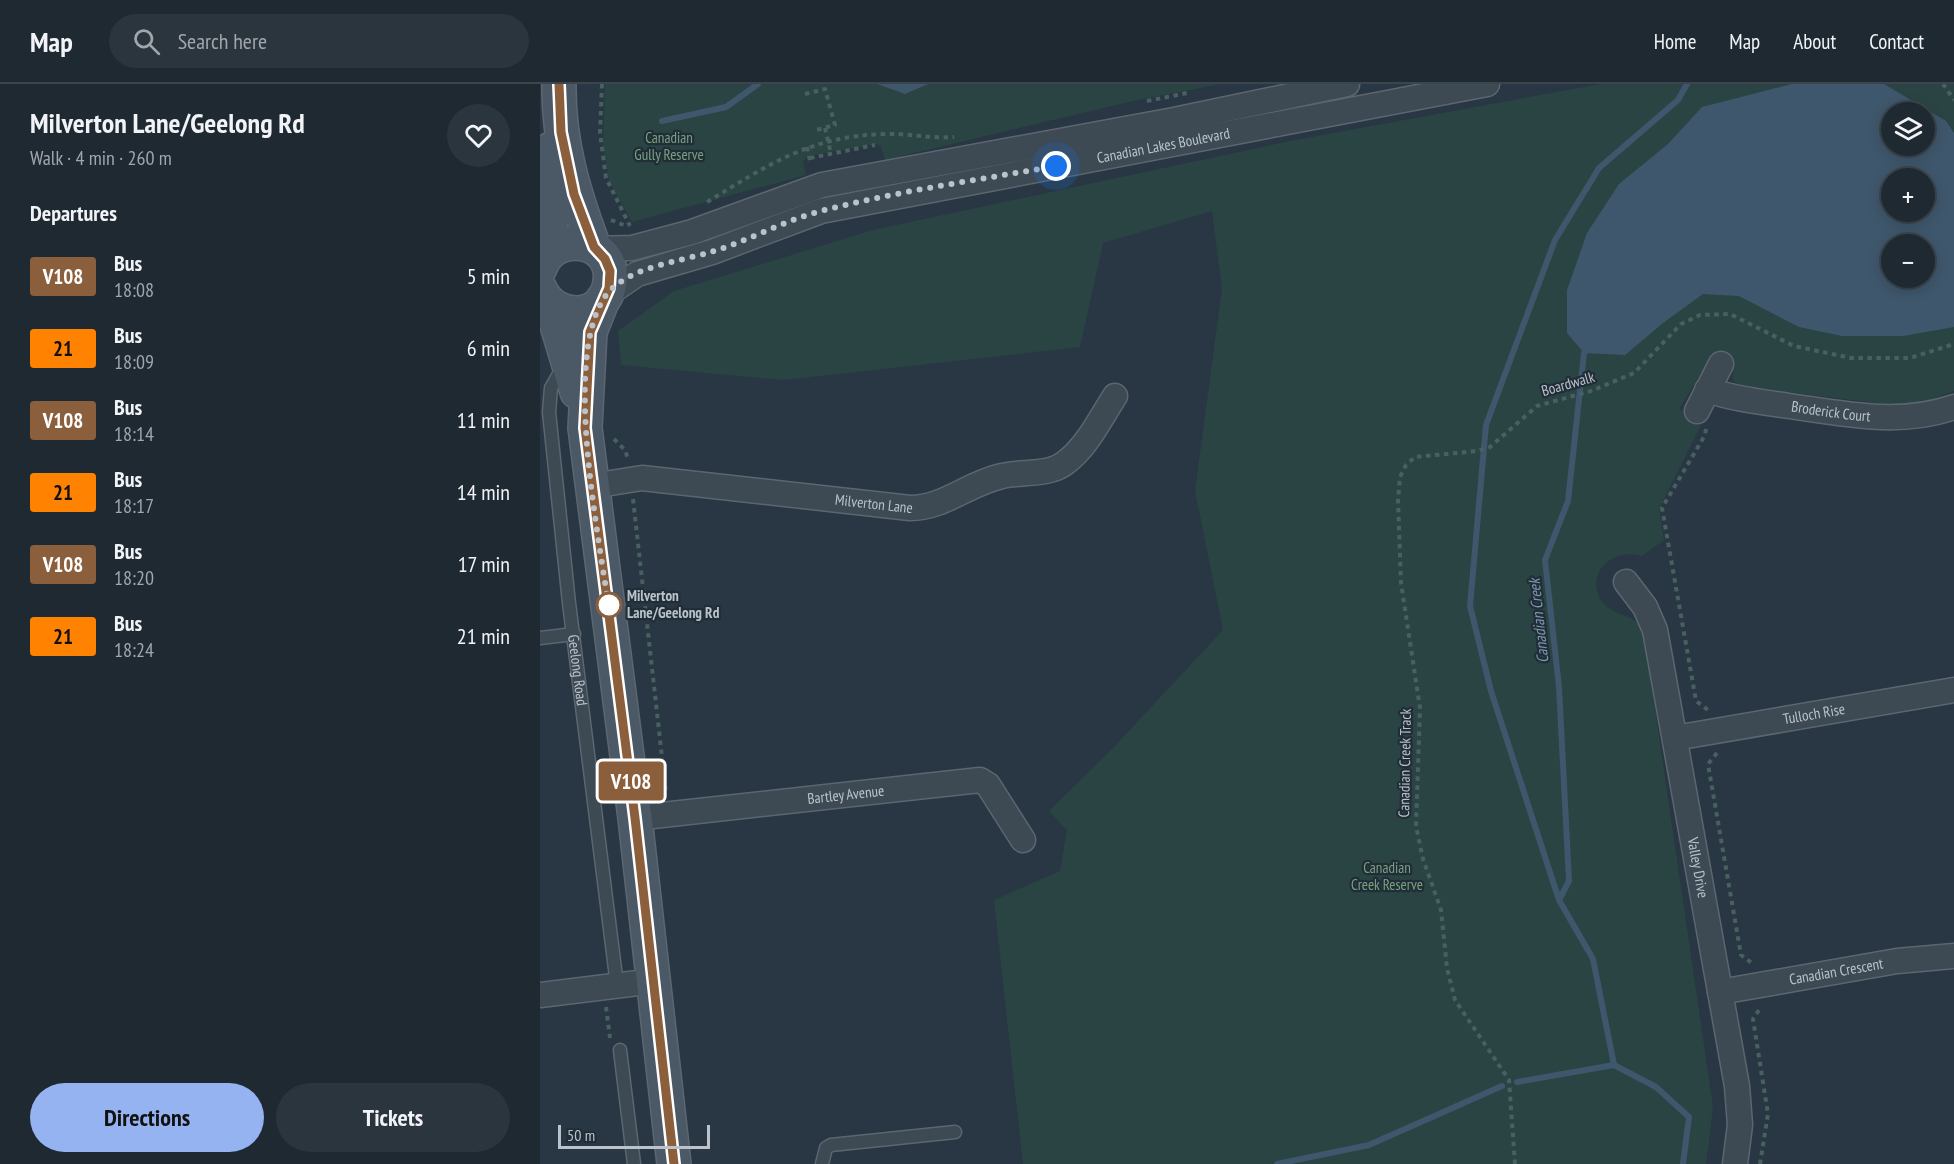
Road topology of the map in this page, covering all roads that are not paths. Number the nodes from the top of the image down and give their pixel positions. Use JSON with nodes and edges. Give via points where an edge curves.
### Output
{"nodes":[{"id":1,"x":1347,"y":84,"type":"edge"},
{"id":2,"x":1487,"y":84,"type":"edge"},
{"id":3,"x":559,"y":95,"type":"edge"},
{"id":4,"x":595,"y":248,"type":"junction"},
{"id":5,"x":543,"y":282,"type":"edge"},
{"id":6,"x":604,"y":298,"type":"junction"},
{"id":7,"x":569,"y":358,"type":"junction"},
{"id":8,"x":1721,"y":364,"type":"dead end"},
{"id":9,"x":1115,"y":396,"type":"dead end"},
{"id":10,"x":1954,"y":407,"type":"edge"},
{"id":11,"x":599,"y":431,"type":"junction"},
{"id":12,"x":592,"y":486,"type":"junction"},
{"id":13,"x":1626,"y":582,"type":"dead end"},
{"id":14,"x":574,"y":634,"type":"junction"},
{"id":15,"x":540,"y":638,"type":"edge"},
{"id":16,"x":1954,"y":690,"type":"edge"},
{"id":17,"x":1675,"y":738,"type":"junction"},
{"id":18,"x":635,"y":818,"type":"junction"},
{"id":19,"x":1023,"y":840,"type":"dead end"},
{"id":20,"x":1954,"y":956,"type":"edge"},
{"id":21,"x":654,"y":981,"type":"junction"},
{"id":22,"x":616,"y":985,"type":"junction"},
{"id":23,"x":1720,"y":992,"type":"junction"},
{"id":24,"x":540,"y":995,"type":"edge"},
{"id":25,"x":620,"y":1050,"type":"dead end"},
{"id":26,"x":955,"y":1132,"type":"dead end"},
{"id":27,"x":634,"y":1164,"type":"edge"},
{"id":28,"x":674,"y":1164,"type":"edge"},
{"id":29,"x":822,"y":1164,"type":"edge"},
{"id":30,"x":1735,"y":1164,"type":"edge"}],
"edges":[{"from":1,"to":4,"type":"street","name":"Canadian Lakes Boulevard","via":[[822,185],[711,226],[632,248]]},
{"from":2,"to":6,"type":"street","name":"Canadian Lakes Boulevard","via":[[821,211],[718,250],[637,274]]},
{"from":3,"to":4,"type":"main road","via":[[572,184]]},
{"from":3,"to":5,"type":"main road","via":[[550,162],[550,236]]},
{"from":4,"to":5,"type":"main road","via":[[577,242],[551,250]]},
{"from":4,"to":6,"type":"main road","via":[[610,271]]},
{"from":5,"to":6,"type":"main road","via":[[563,312],[576,314],[594,308]]},
{"from":5,"to":7,"type":"main road"},
{"from":6,"to":11,"type":"main road","via":[[590,332]]},
{"from":7,"to":11,"type":"main road"},
{"from":7,"to":14,"type":"lane","name":"Geelong Road","via":[[551,388],[549,405]]},
{"from":8,"to":10,"type":"street","name":"Broderick Court","via":[[1703,409],[1749,400],[1876,417],[1919,416]]},
{"from":9,"to":12,"type":"street","name":"Milverton Lane","via":[[1083,445],[1064,464],[993,478],[926,507],[630,478]]},
{"from":11,"to":12,"type":"main road"},
{"from":12,"to":18,"type":"main road"},
{"from":13,"to":17,"type":"street","name":"Valley Drive","via":[[1653,623]]},
{"from":14,"to":15,"type":"lane"},
{"from":14,"to":22,"type":"lane","name":"Geelong Road"},
{"from":16,"to":17,"type":"street","name":"Tulloch Rise"},
{"from":17,"to":23,"type":"street","name":"Valley Drive"},
{"from":18,"to":19,"type":"street","name":"Bartley Avenue","via":[[980,780],[988,785]]},
{"from":18,"to":21,"type":"main road"},
{"from":20,"to":23,"type":"street","name":"Canadian Crescent","via":[[1897,961]]},
{"from":21,"to":22,"type":"street"},
{"from":21,"to":28,"type":"main road"},
{"from":22,"to":24,"type":"street"},
{"from":23,"to":30,"type":"street","name":"Valley Drive","via":[[1740,1114]]},
{"from":25,"to":27,"type":"lane"},
{"from":26,"to":29,"type":"lane","via":[[831,1145],[826,1148]]}]}
